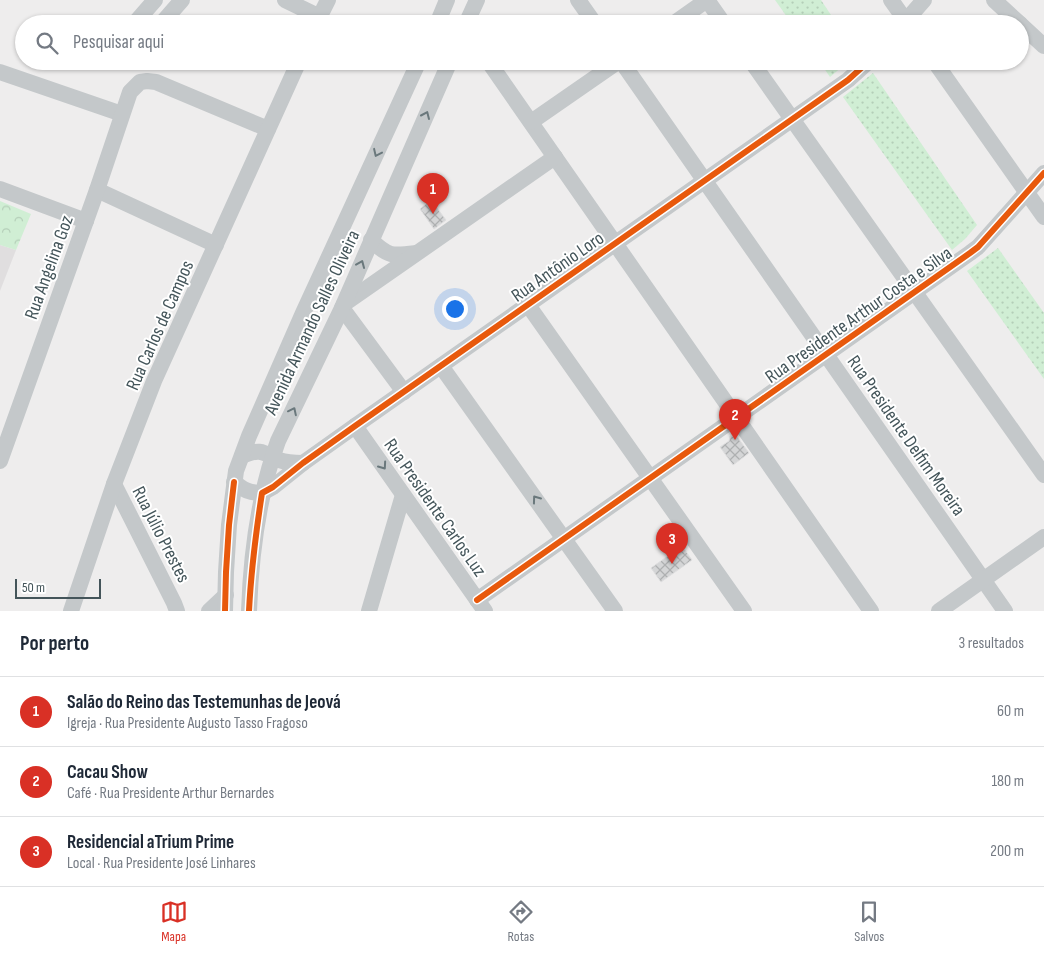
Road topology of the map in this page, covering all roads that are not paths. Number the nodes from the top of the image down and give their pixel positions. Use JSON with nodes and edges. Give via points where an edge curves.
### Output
{"nodes":[{"id":1,"x":155,"y":0,"type":"edge"},
{"id":2,"x":182,"y":0,"type":"edge"},
{"id":3,"x":285,"y":0,"type":"edge"},
{"id":4,"x":328,"y":0,"type":"edge"},
{"id":5,"x":448,"y":0,"type":"edge"},
{"id":6,"x":477,"y":0,"type":"edge"},
{"id":7,"x":578,"y":0,"type":"edge"},
{"id":8,"x":707,"y":0,"type":"edge"},
{"id":9,"x":891,"y":0,"type":"edge"},
{"id":10,"x":924,"y":0,"type":"edge"},
{"id":11,"x":994,"y":0,"type":"edge"},
{"id":12,"x":142,"y":15,"type":"edge"},
{"id":13,"x":169,"y":15,"type":"edge"},
{"id":14,"x":310,"y":15,"type":"edge"},
{"id":15,"x":320,"y":15,"type":"edge"},
{"id":16,"x":440,"y":15,"type":"edge"},
{"id":17,"x":470,"y":15,"type":"edge"},
{"id":18,"x":589,"y":15,"type":"edge"},
{"id":19,"x":686,"y":15,"type":"edge"},
{"id":20,"x":718,"y":15,"type":"edge"},
{"id":21,"x":900,"y":15,"type":"edge"},
{"id":22,"x":912,"y":15,"type":"edge"},
{"id":23,"x":1010,"y":15,"type":"edge"},
{"id":24,"x":1029,"y":32,"type":"edge"},
{"id":25,"x":1044,"y":46,"type":"edge"},
{"id":26,"x":295,"y":70,"type":"edge"},
{"id":27,"x":415,"y":70,"type":"edge"},
{"id":28,"x":446,"y":70,"type":"edge"},
{"id":29,"x":494,"y":70,"type":"edge"},
{"id":30,"x":607,"y":70,"type":"edge"},
{"id":31,"x":626,"y":70,"type":"edge"},
{"id":32,"x":757,"y":70,"type":"edge"},
{"id":33,"x":859,"y":70,"type":"edge"},
{"id":34,"x":940,"y":70,"type":"edge"},
{"id":35,"x":0,"y":72,"type":"edge"},
{"id":36,"x":122,"y":114,"type":"junction"},
{"id":37,"x":792,"y":119,"type":"junction"},
{"id":38,"x":530,"y":122,"type":"junction"},
{"id":39,"x":268,"y":129,"type":"junction"},
{"id":40,"x":555,"y":157,"type":"junction"},
{"id":41,"x":1044,"y":173,"type":"edge"},
{"id":42,"x":704,"y":181,"type":"junction"},
{"id":43,"x":0,"y":190,"type":"edge"},
{"id":44,"x":97,"y":190,"type":"junction"},
{"id":45,"x":1027,"y":192,"type":"junction"},
{"id":46,"x":1044,"y":217,"type":"edge"},
{"id":47,"x":86,"y":221,"type":"junction"},
{"id":48,"x":371,"y":240,"type":"junction"},
{"id":49,"x":615,"y":244,"type":"junction"},
{"id":50,"x":216,"y":245,"type":"junction"},
{"id":51,"x":416,"y":253,"type":"junction"},
{"id":52,"x":915,"y":292,"type":"junction"},
{"id":53,"x":528,"y":305,"type":"junction"},
{"id":54,"x":343,"y":306,"type":"junction"},
{"id":55,"x":826,"y":355,"type":"junction"},
{"id":56,"x":441,"y":366,"type":"junction"},
{"id":57,"x":404,"y":392,"type":"junction"},
{"id":58,"x":736,"y":418,"type":"junction"},
{"id":59,"x":355,"y":426,"type":"junction"},
{"id":60,"x":242,"y":456,"type":"junction"},
{"id":61,"x":273,"y":456,"type":"junction"},
{"id":62,"x":0,"y":462,"type":"edge"},
{"id":63,"x":303,"y":463,"type":"junction"},
{"id":64,"x":1044,"y":475,"type":"edge"},
{"id":65,"x":650,"y":478,"type":"junction"},
{"id":66,"x":234,"y":482,"type":"junction"},
{"id":67,"x":114,"y":484,"type":"junction"},
{"id":68,"x":262,"y":493,"type":"junction"},
{"id":69,"x":403,"y":495,"type":"junction"},
{"id":70,"x":564,"y":538,"type":"junction"},
{"id":71,"x":1044,"y":538,"type":"edge"},
{"id":72,"x":983,"y":580,"type":"junction"},
{"id":73,"x":225,"y":603,"type":"edge"},
{"id":74,"x":479,"y":607,"type":"edge"},
{"id":75,"x":179,"y":608,"type":"edge"},
{"id":76,"x":71,"y":611,"type":"edge"},
{"id":77,"x":209,"y":611,"type":"edge"},
{"id":78,"x":249,"y":611,"type":"edge"},
{"id":79,"x":369,"y":611,"type":"edge"},
{"id":80,"x":614,"y":611,"type":"edge"},
{"id":81,"x":744,"y":611,"type":"edge"},
{"id":82,"x":871,"y":611,"type":"edge"},
{"id":83,"x":939,"y":611,"type":"edge"},
{"id":84,"x":1005,"y":611,"type":"edge"}],
"edges":[{"from":1,"to":12,"type":"street"},
{"from":2,"to":13,"type":"street"},
{"from":3,"to":14,"type":"street"},
{"from":4,"to":15,"type":"street"},
{"from":5,"to":16,"type":"street"},
{"from":6,"to":17,"type":"street"},
{"from":7,"to":18,"type":"street"},
{"from":8,"to":19,"type":"street"},
{"from":8,"to":20,"type":"street"},
{"from":9,"to":21,"type":"street"},
{"from":10,"to":22,"type":"street"},
{"from":11,"to":23,"type":"street"},
{"from":24,"to":25,"type":"street"},
{"from":26,"to":39,"type":"street","name":"Rua Carlos de Campos"},
{"from":27,"to":60,"type":"street","name":"Avenida Armando Salles Oliveira","one_way":true,"via":[[303,313]]},
{"from":48,"to":28,"type":"street","name":"Avenida Armando Salles Oliveira","one_way":true},
{"from":29,"to":38,"type":"street"},
{"from":30,"to":38,"type":"street"},
{"from":31,"to":42,"type":"street","name":"Rua Presidente Delfim Moreira"},
{"from":32,"to":37,"type":"street"},
{"from":33,"to":37,"type":"street","name":"Rua Antônio Loro"},
{"from":34,"to":45,"type":"street"},
{"from":35,"to":36,"type":"street"},
{"from":36,"to":39,"type":"street","name":"Rua Angelina Goz","via":[[130,92],[147,80]]},
{"from":36,"to":44,"type":"street","name":"Rua Angelina Goz"},
{"from":37,"to":42,"type":"street","name":"Rua Antônio Loro"},
{"from":37,"to":52,"type":"street"},
{"from":38,"to":40,"type":"street"},
{"from":39,"to":50,"type":"street","name":"Rua Carlos de Campos"},
{"from":40,"to":49,"type":"street"},
{"from":40,"to":51,"type":"street"},
{"from":41,"to":45,"type":"street","name":"Rua Presidente Arthur Costa e Silva"},
{"from":42,"to":49,"type":"street","name":"Rua Antônio Loro"},
{"from":42,"to":55,"type":"street","name":"Rua Presidente Delfim Moreira"},
{"from":43,"to":47,"type":"street"},
{"from":44,"to":47,"type":"street","name":"Rua Angelina Goz"},
{"from":44,"to":50,"type":"street"},
{"from":45,"to":46,"type":"street"},
{"from":45,"to":52,"type":"street","name":"Rua Presidente Arthur Costa e Silva","via":[[978,247]]},
{"from":47,"to":62,"type":"street","name":"Rua Angelina Goz"},
{"from":48,"to":51,"type":"street","via":[[389,254]]},
{"from":54,"to":48,"type":"street","name":"Avenida Armando Salles Oliveira","one_way":true},
{"from":49,"to":53,"type":"street","name":"Rua Antônio Loro"},
{"from":49,"to":58,"type":"street"},
{"from":50,"to":67,"type":"street","name":"Rua Carlos de Campos","via":[[154,381]]},
{"from":51,"to":54,"type":"street"},
{"from":52,"to":55,"type":"street","name":"Rua Presidente Arthur Costa e Silva"},
{"from":52,"to":64,"type":"street"},
{"from":53,"to":56,"type":"street","name":"Rua Antônio Loro"},
{"from":53,"to":65,"type":"street"},
{"from":54,"to":57,"type":"street"},
{"from":61,"to":54,"type":"street","name":"Avenida Armando Salles Oliveira","one_way":true},
{"from":55,"to":58,"type":"street","name":"Rua Presidente Arthur Costa e Silva"},
{"from":55,"to":72,"type":"street","name":"Rua Presidente Delfim Moreira"},
{"from":56,"to":57,"type":"street","name":"Rua Antônio Loro"},
{"from":70,"to":56,"type":"street","one_way":true},
{"from":57,"to":59,"type":"street","name":"Rua Antônio Loro"},
{"from":58,"to":65,"type":"street","name":"Rua Presidente Arthur Costa e Silva"},
{"from":58,"to":82,"type":"street"},
{"from":59,"to":63,"type":"street","name":"Rua Antônio Loro"},
{"from":59,"to":69,"type":"street","name":"Rua Presidente Carlos Luz","one_way":true},
{"from":60,"to":61,"type":"street","via":[[257,451]]},
{"from":60,"to":66,"type":"street","name":"Avenida Armando Salles Oliveira"},
{"from":61,"to":63,"type":"street","via":[[286,462]]},
{"from":61,"to":68,"type":"street","name":"Avenida Armando Salles Oliveira"},
{"from":63,"to":68,"type":"street","name":"Rua Antônio Loro"},
{"from":65,"to":70,"type":"street","name":"Rua Presidente Arthur Costa e Silva"},
{"from":65,"to":81,"type":"street"},
{"from":66,"to":68,"type":"street","via":[[242,490]]},
{"from":66,"to":73,"type":"street","name":"Avenida Armando Salles Oliveira"},
{"from":67,"to":75,"type":"street","name":"Rua Júlio Prestes"},
{"from":67,"to":76,"type":"street","name":"Rua Carlos de Campos"},
{"from":68,"to":78,"type":"street","name":"Avenida Armando Salles Oliveira"},
{"from":69,"to":74,"type":"street","name":"Rua Presidente Carlos Luz"},
{"from":69,"to":79,"type":"street"},
{"from":70,"to":74,"type":"street","name":"Rua Presidente Arthur Costa e Silva"},
{"from":70,"to":80,"type":"street"},
{"from":71,"to":72,"type":"street"},
{"from":72,"to":83,"type":"street"},
{"from":72,"to":84,"type":"street","name":"Rua Presidente Delfim Moreira"},
{"from":73,"to":77,"type":"street"}]}
